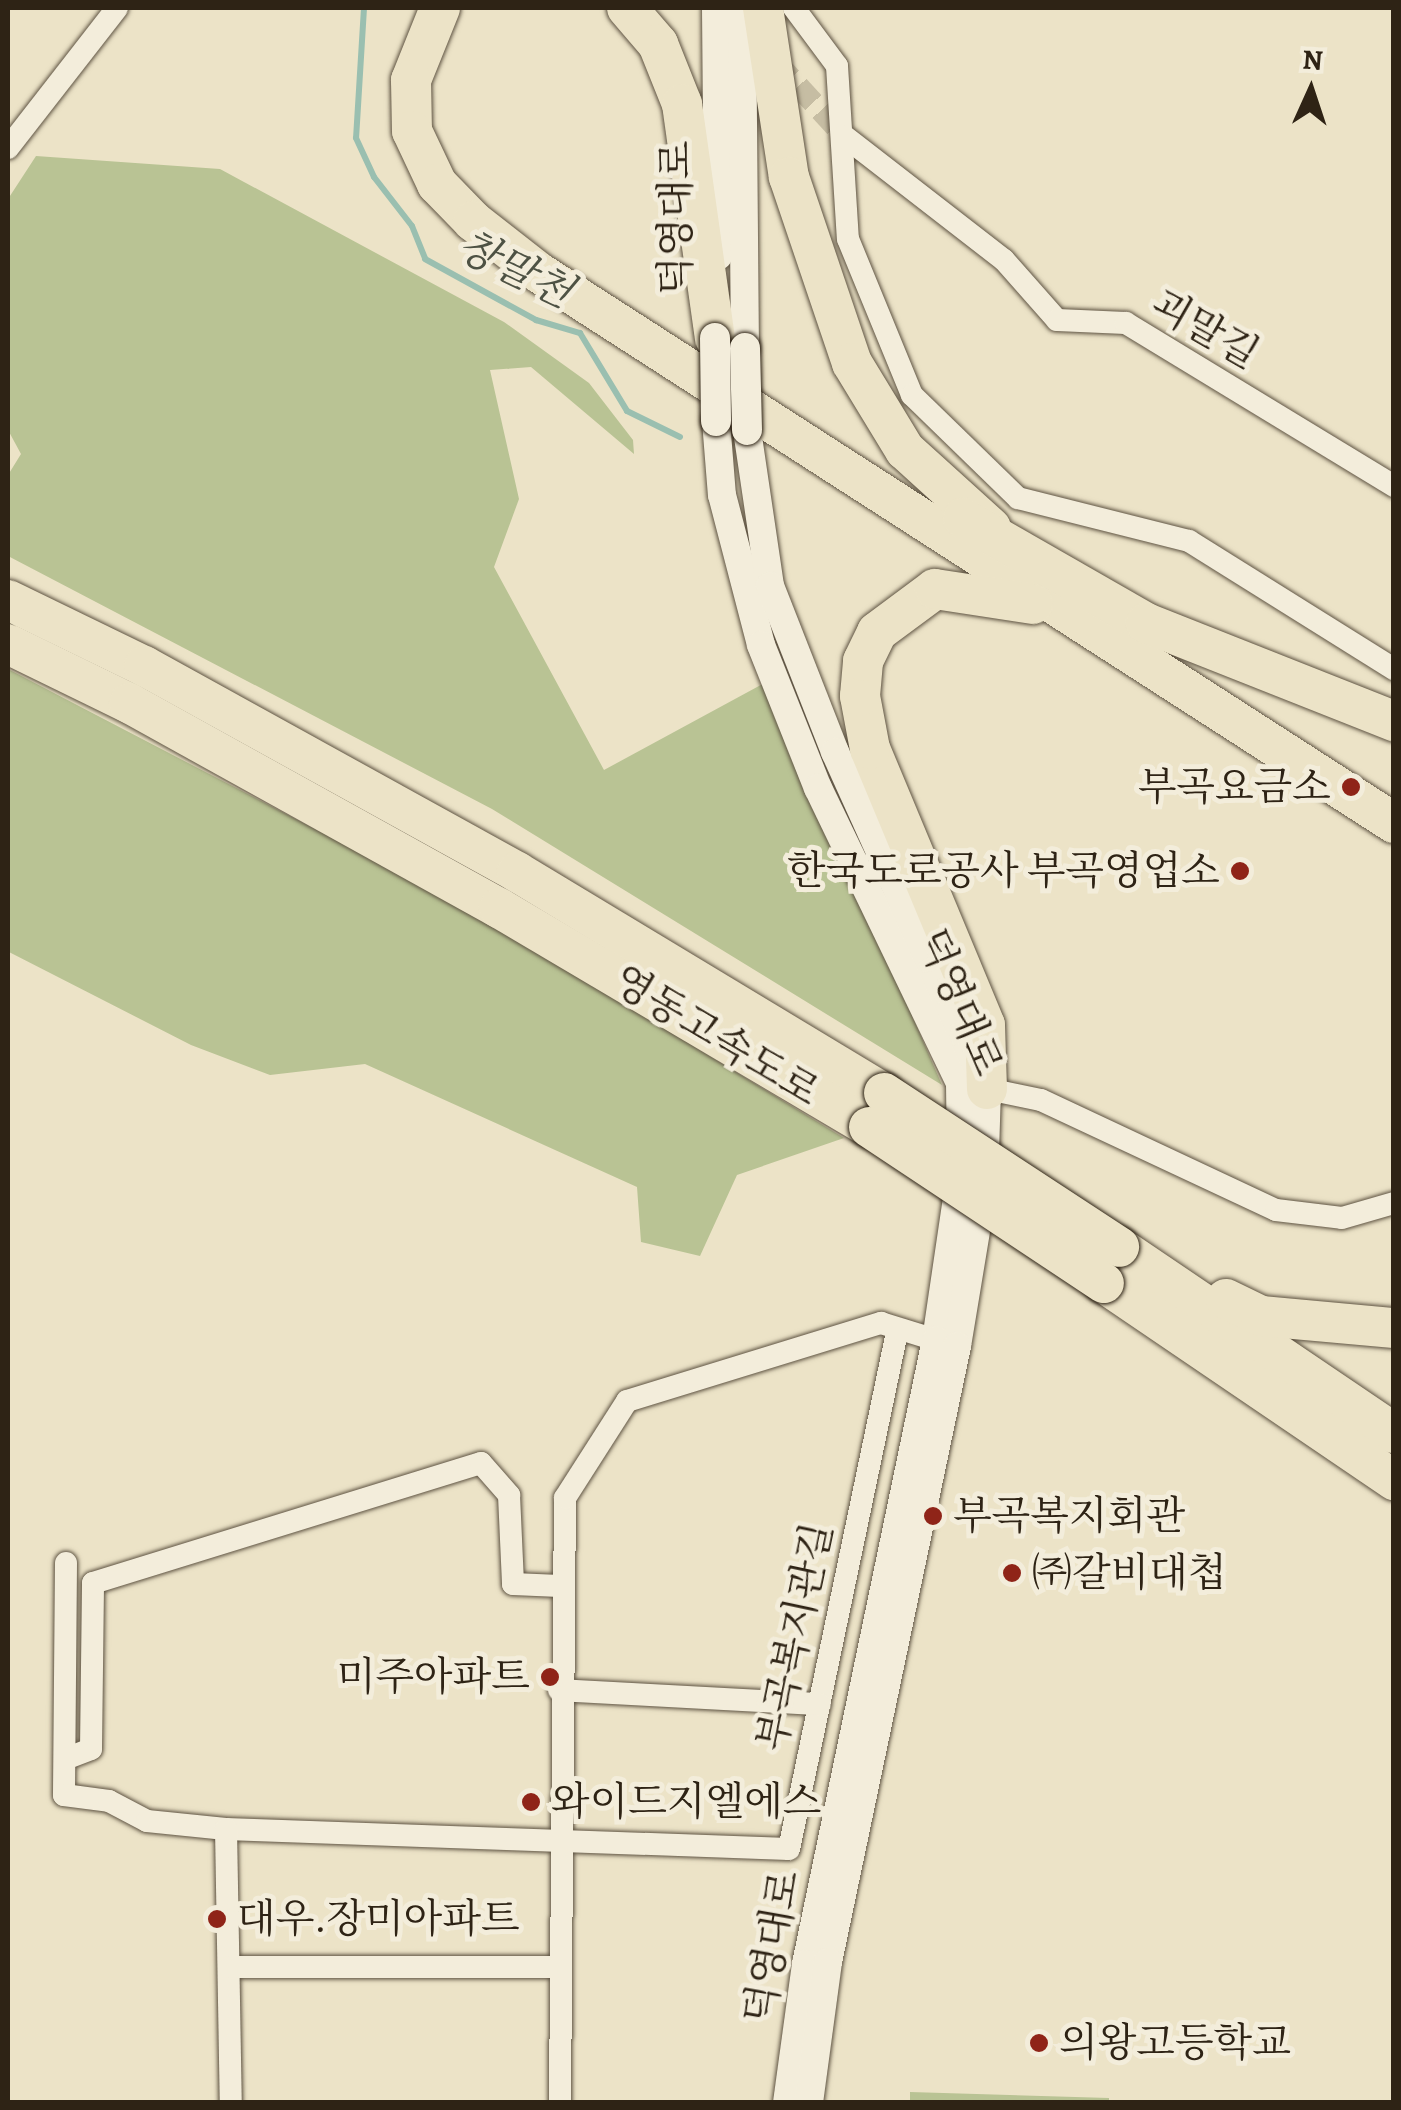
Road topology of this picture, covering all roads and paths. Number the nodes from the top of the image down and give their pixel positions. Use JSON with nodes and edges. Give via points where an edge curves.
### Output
{"nodes":[{"id":1,"x":118,"y":8,"type":"edge"},
{"id":2,"x":440,"y":8,"type":"edge"},
{"id":3,"x":457,"y":8,"type":"edge"},
{"id":4,"x":627,"y":8,"type":"edge"},
{"id":5,"x":716,"y":8,"type":"edge"},
{"id":6,"x":742,"y":8,"type":"edge"},
{"id":7,"x":763,"y":8,"type":"edge"},
{"id":8,"x":794,"y":8,"type":"edge"},
{"id":9,"x":844,"y":136,"type":"junction"},
{"id":10,"x":8,"y":148,"type":"edge"},
{"id":11,"x":730,"y":343,"type":"junction"},
{"id":12,"x":716,"y":421,"type":"joint"},
{"id":13,"x":747,"y":430,"type":"joint"},
{"id":14,"x":1394,"y":486,"type":"edge"},
{"id":15,"x":1005,"y":541,"type":"junction"},
{"id":16,"x":8,"y":600,"type":"edge"},
{"id":17,"x":1060,"y":610,"type":"junction"},
{"id":18,"x":8,"y":644,"type":"edge"},
{"id":19,"x":1394,"y":669,"type":"edge"},
{"id":20,"x":1394,"y":722,"type":"edge"},
{"id":21,"x":1394,"y":823,"type":"edge"},
{"id":22,"x":973,"y":1086,"type":"junction"},
{"id":23,"x":876,"y":1110,"type":"junction"},
{"id":24,"x":1394,"y":1203,"type":"edge"},
{"id":25,"x":1112,"y":1265,"type":"junction"},
{"id":26,"x":1394,"y":1328,"type":"edge"},
{"id":27,"x":897,"y":1332,"type":"junction"},
{"id":28,"x":947,"y":1343,"type":"junction"},
{"id":29,"x":1394,"y":1433,"type":"edge"},
{"id":30,"x":1394,"y":1480,"type":"edge"},
{"id":31,"x":66,"y":1562,"type":"dead end"},
{"id":32,"x":560,"y":1586,"type":"junction"},
{"id":33,"x":559,"y":1690,"type":"junction"},
{"id":34,"x":820,"y":1704,"type":"junction"},
{"id":35,"x":65,"y":1760,"type":"junction"},
{"id":36,"x":226,"y":1829,"type":"junction"},
{"id":37,"x":559,"y":1841,"type":"junction"},
{"id":38,"x":229,"y":1967,"type":"junction"},
{"id":39,"x":559,"y":1967,"type":"junction"},
{"id":40,"x":231,"y":2102,"type":"edge"},
{"id":41,"x":560,"y":2102,"type":"edge"},
{"id":42,"x":786,"y":2102,"type":"edge"},
{"id":43,"x":808,"y":2102,"type":"edge"}],
"edges":[{"from":1,"to":10,"type":"street"},
{"from":2,"to":17,"type":"highway","via":[[412,80],[412,130],[437,184],[473,221],[538,272]]},
{"from":3,"to":15,"type":"highway","via":[[433,52],[428,127],[447,171],[482,210],[683,348]]},
{"from":4,"to":11,"type":"highway","via":[[658,44],[682,104]]},
{"from":5,"to":11,"type":"street","name":"덕영대로"},
{"from":6,"to":11,"type":"street","name":"덕영대로"},
{"from":7,"to":15,"type":"highway","via":[[789,177],[852,363],[904,450]]},
{"from":8,"to":9,"type":"street","via":[[837,66]]},
{"from":9,"to":14,"type":"street","name":"괴말길","via":[[1004,260],[1058,320],[1126,323]]},
{"from":9,"to":19,"type":"street","via":[[848,239],[912,395],[978,460],[1018,498],[1189,541]]},
{"from":11,"to":12,"type":"main road","name":"덕영대로","bridge":true},
{"from":11,"to":13,"type":"main road","name":"덕영대로","bridge":true},
{"from":12,"to":22,"type":"street","name":"덕영대로","via":[[722,495],[761,645],[818,788]]},
{"from":13,"to":22,"type":"street","name":"덕영대로","via":[[758,529],[776,601]]},
{"from":15,"to":20,"type":"highway","via":[[1146,623]]},
{"from":16,"to":23,"type":"highway","name":"영동고속도로","via":[[144,666],[517,872]]},
{"from":17,"to":21,"type":"highway"},
{"from":17,"to":22,"type":"highway","via":[[936,589],[876,632],[863,661],[860,696],[870,749],[985,1025]]},
{"from":18,"to":23,"type":"highway","name":"영동고속도로"},
{"from":22,"to":24,"type":"street","via":[[1041,1100],[1276,1210],[1342,1218]]},
{"from":22,"to":28,"type":"street","name":"덕영대로","via":[[984,1183]]},
{"from":23,"to":25,"type":"highway","name":"영동고속도로","bridge":true},
{"from":25,"to":26,"type":"highway","via":[[1261,1316]]},
{"from":25,"to":29,"type":"highway","name":"영동고속도로"},
{"from":25,"to":30,"type":"highway","name":"영동고속도로"},
{"from":27,"to":28,"type":"street"},
{"from":27,"to":32,"type":"street","via":[[881,1322],[627,1401],[565,1498]]},
{"from":27,"to":34,"type":"street","name":"부곡복지관길"},
{"from":28,"to":42,"type":"street","name":"덕영대로","via":[[806,1964]]},
{"from":28,"to":43,"type":"street","name":"덕영대로","via":[[828,1962]]},
{"from":31,"to":35,"type":"street"},
{"from":32,"to":33,"type":"street"},
{"from":32,"to":35,"type":"street","via":[[513,1584],[509,1495],[481,1463],[93,1583],[91,1749]]},
{"from":33,"to":34,"type":"street"},
{"from":33,"to":37,"type":"street"},
{"from":34,"to":37,"type":"street","name":"부곡복지관길","via":[[789,1849]]},
{"from":35,"to":36,"type":"street","via":[[64,1794],[109,1801],[147,1821]]},
{"from":36,"to":37,"type":"street"},
{"from":36,"to":38,"type":"street"},
{"from":37,"to":39,"type":"street"},
{"from":38,"to":39,"type":"street"},
{"from":38,"to":40,"type":"street"},
{"from":39,"to":41,"type":"street"}]}
